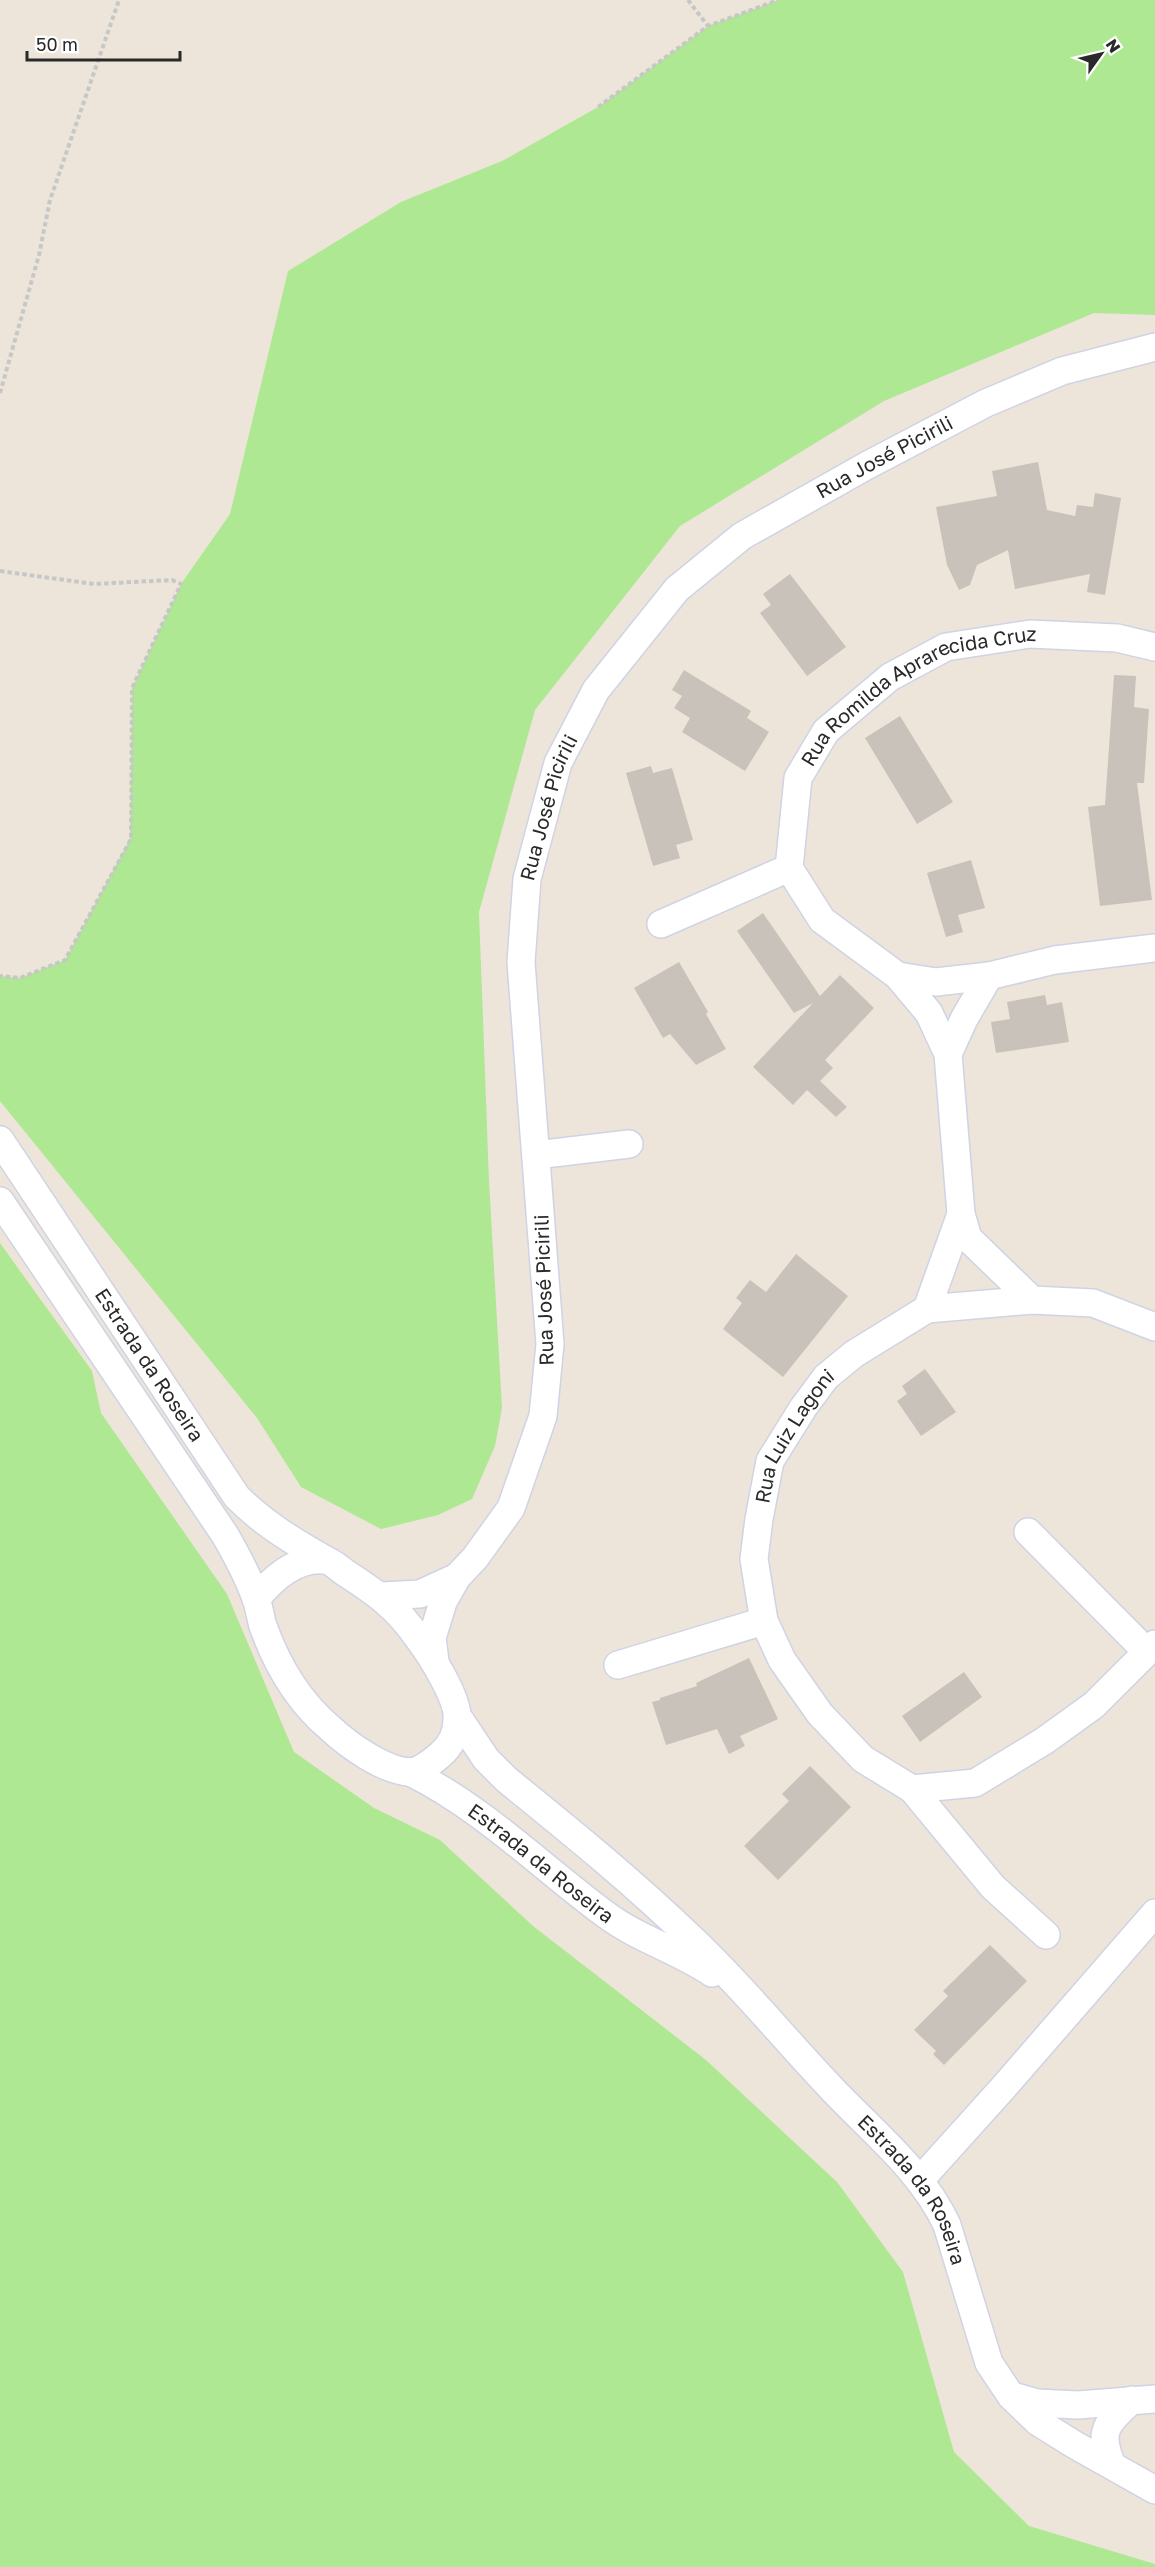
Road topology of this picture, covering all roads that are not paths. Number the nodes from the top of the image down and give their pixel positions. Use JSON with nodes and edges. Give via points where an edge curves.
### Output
{"nodes":[{"id":1,"x":1155,"y":347,"type":"edge"},
{"id":2,"x":1155,"y":647,"type":"edge"},
{"id":3,"x":789,"y":868,"type":"junction"},
{"id":4,"x":661,"y":924,"type":"dead end"},
{"id":5,"x":1155,"y":948,"type":"edge"},
{"id":6,"x":898,"y":976,"type":"junction"},
{"id":7,"x":989,"y":976,"type":"junction"},
{"id":8,"x":948,"y":1054,"type":"junction"},
{"id":9,"x":0,"y":1140,"type":"edge"},
{"id":10,"x":629,"y":1144,"type":"dead end"},
{"id":11,"x":536,"y":1155,"type":"junction"},
{"id":12,"x":0,"y":1201,"type":"edge"},
{"id":13,"x":961,"y":1214,"type":"junction"},
{"id":14,"x":1032,"y":1300,"type":"junction"},
{"id":15,"x":927,"y":1308,"type":"junction"},
{"id":16,"x":1155,"y":1327,"type":"edge"},
{"id":17,"x":1029,"y":1532,"type":"dead end"},
{"id":18,"x":327,"y":1560,"type":"junction"},
{"id":19,"x":457,"y":1577,"type":"junction"},
{"id":20,"x":382,"y":1596,"type":"junction"},
{"id":21,"x":256,"y":1599,"type":"junction"},
{"id":22,"x":764,"y":1621,"type":"junction"},
{"id":23,"x":1150,"y":1648,"type":"edge"},
{"id":24,"x":435,"y":1661,"type":"junction"},
{"id":25,"x":618,"y":1665,"type":"dead end"},
{"id":26,"x":458,"y":1717,"type":"junction"},
{"id":27,"x":410,"y":1772,"type":"junction"},
{"id":28,"x":912,"y":1789,"type":"junction"},
{"id":29,"x":1155,"y":1913,"type":"edge"},
{"id":30,"x":1046,"y":1935,"type":"dead end"},
{"id":31,"x":762,"y":2013,"type":"junction"},
{"id":32,"x":921,"y":2179,"type":"junction"},
{"id":33,"x":1011,"y":2396,"type":"junction"},
{"id":34,"x":1144,"y":2400,"type":"edge"},
{"id":35,"x":1112,"y":2465,"type":"junction"},
{"id":36,"x":1155,"y":2490,"type":"edge"}],
"edges":[{"from":1,"to":11,"type":"street","name":"Rua José Picirili","via":[[1062,371],[986,403],[742,536],[677,589],[602,681],[558,763],[527,879],[521,962]]},
{"from":2,"to":3,"type":"street","name":"Rua Romilda Aprarecida Cruz","via":[[1117,638],[1030,634],[946,647],[890,677],[826,731],[798,778]]},
{"from":3,"to":4,"type":"street"},
{"from":3,"to":6,"type":"street","via":[[822,920]]},
{"from":5,"to":7,"type":"street","via":[[1055,960]]},
{"from":6,"to":7,"type":"street","via":[[936,982]]},
{"from":6,"to":8,"type":"street","via":[[929,1013]]},
{"from":7,"to":8,"type":"street","via":[[963,1019]]},
{"from":8,"to":13,"type":"street"},
{"from":9,"to":18,"type":"street","name":"Estrada da Roseira","via":[[237,1497],[258,1518]]},
{"from":10,"to":11,"type":"street"},
{"from":11,"to":19,"type":"street","name":"Rua José Picirili","via":[[550,1344],[543,1416],[511,1508]]},
{"from":12,"to":21,"type":"street","name":"Estrada da Roseira","via":[[225,1534]]},
{"from":13,"to":14,"type":"street","via":[[968,1238]]},
{"from":13,"to":15,"type":"street"},
{"from":14,"to":15,"type":"street","name":"Rua Luiz Lagoni"},
{"from":14,"to":16,"type":"street","name":"Rua Luiz Lagoni","via":[[1093,1303]]},
{"from":15,"to":22,"type":"street","name":"Rua Luiz Lagoni","via":[[854,1354],[826,1377],[770,1461],[754,1559]]},
{"from":17,"to":23,"type":"street"},
{"from":18,"to":20,"type":"street","name":"Estrada da Roseira"},
{"from":18,"to":21,"type":"street","via":[[290,1568],[273,1579]]},
{"from":19,"to":20,"type":"street","via":[[420,1594]]},
{"from":19,"to":24,"type":"street","via":[[436,1620],[432,1638]]},
{"from":20,"to":24,"type":"street","name":"Estrada da Roseira"},
{"from":21,"to":27,"type":"street","name":"Estrada da Roseira","via":[[274,1653],[310,1709],[356,1748],[383,1764]]},
{"from":22,"to":25,"type":"street"},
{"from":22,"to":28,"type":"street","name":"Rua Luiz Lagoni","via":[[783,1660],[820,1714],[863,1759]]},
{"from":23,"to":28,"type":"street","via":[[1094,1705],[975,1784]]},
{"from":24,"to":26,"type":"street","name":"Estrada da Roseira"},
{"from":26,"to":27,"type":"street","via":[[447,1748],[427,1765]]},
{"from":26,"to":31,"type":"street","name":"Estrada da Roseira","via":[[486,1759],[507,1780],[647,1897]]},
{"from":27,"to":31,"type":"street","name":"Estrada da Roseira","via":[[460,1800],[607,1916],[696,1962]]},
{"from":28,"to":30,"type":"street","name":"Rua Luiz Lagoni","via":[[993,1887]]},
{"from":29,"to":32,"type":"street"},
{"from":31,"to":32,"type":"street","name":"Estrada da Roseira"},
{"from":32,"to":33,"type":"street","name":"Estrada da Roseira","via":[[947,2225],[989,2363]]},
{"from":33,"to":34,"type":"street","via":[[1061,2405]]},
{"from":33,"to":35,"type":"street","name":"Estrada da Roseira","via":[[1038,2421]]},
{"from":34,"to":35,"type":"street","via":[[1117,2414],[1106,2430],[1104,2442]]},
{"from":35,"to":36,"type":"street","name":"Estrada da Roseira"}]}
